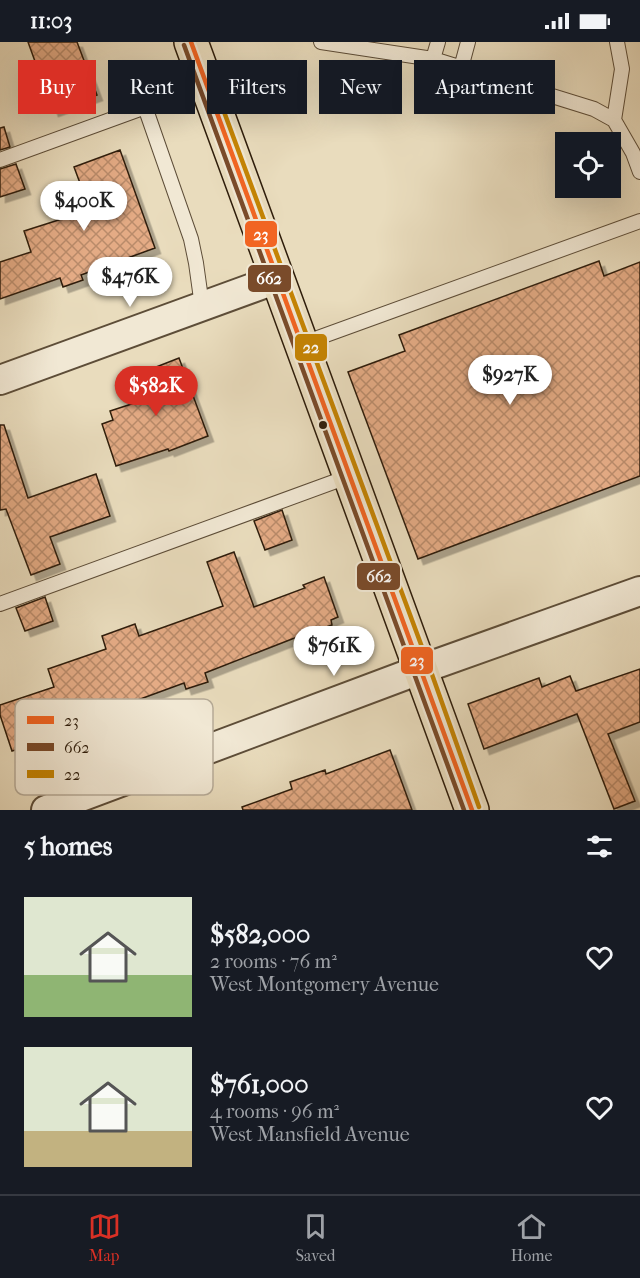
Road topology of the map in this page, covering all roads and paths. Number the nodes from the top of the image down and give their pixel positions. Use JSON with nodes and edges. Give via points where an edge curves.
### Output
{"nodes":[{"id":1,"x":321,"y":42,"type":"edge"},
{"id":2,"x":437,"y":42,"type":"edge"},
{"id":3,"x":468,"y":42,"type":"edge"},
{"id":4,"x":617,"y":42,"type":"edge"},
{"id":5,"x":193,"y":43,"type":"edge"},
{"id":6,"x":433,"y":59,"type":"junction"},
{"id":7,"x":436,"y":60,"type":"edge"},
{"id":8,"x":463,"y":60,"type":"edge"},
{"id":9,"x":206,"y":85,"type":"junction"},
{"id":10,"x":195,"y":89,"type":"edge"},
{"id":11,"x":555,"y":97,"type":"edge"},
{"id":12,"x":125,"y":114,"type":"edge"},
{"id":13,"x":146,"y":114,"type":"edge"},
{"id":14,"x":614,"y":120,"type":"junction"},
{"id":15,"x":0,"y":160,"type":"edge"},
{"id":16,"x":640,"y":172,"type":"edge"},
{"id":17,"x":640,"y":221,"type":"edge"},
{"id":18,"x":277,"y":279,"type":"junction"},
{"id":19,"x":202,"y":306,"type":"junction"},
{"id":20,"x":301,"y":344,"type":"junction"},
{"id":21,"x":0,"y":380,"type":"edge"},
{"id":22,"x":350,"y":476,"type":"junction"},
{"id":23,"x":640,"y":591,"type":"edge"},
{"id":24,"x":0,"y":604,"type":"edge"},
{"id":25,"x":422,"y":669,"type":"junction"},
{"id":26,"x":213,"y":747,"type":"edge"},
{"id":27,"x":86,"y":795,"type":"edge"},
{"id":28,"x":46,"y":810,"type":"edge"},
{"id":29,"x":472,"y":810,"type":"edge"}],
"edges":[{"from":1,"to":6,"type":"lane"},
{"from":2,"to":6,"type":"lane"},
{"from":3,"to":8,"type":"lane"},
{"from":4,"to":14,"type":"lane","via":[[622,69]]},
{"from":5,"to":9,"type":"main road"},
{"from":6,"to":7,"type":"lane"},
{"from":9,"to":10,"type":"lane"},
{"from":9,"to":18,"type":"main road"},
{"from":11,"to":14,"type":"lane"},
{"from":12,"to":15,"type":"lane"},
{"from":13,"to":19,"type":"lane","via":[[191,239]]},
{"from":14,"to":16,"type":"lane"},
{"from":17,"to":20,"type":"lane"},
{"from":18,"to":19,"type":"street"},
{"from":18,"to":20,"type":"main road"},
{"from":19,"to":21,"type":"street"},
{"from":20,"to":22,"type":"main road"},
{"from":22,"to":24,"type":"lane"},
{"from":22,"to":25,"type":"main road"},
{"from":23,"to":25,"type":"street"},
{"from":25,"to":26,"type":"street"},
{"from":25,"to":29,"type":"main road"},
{"from":27,"to":28,"type":"street"}]}
